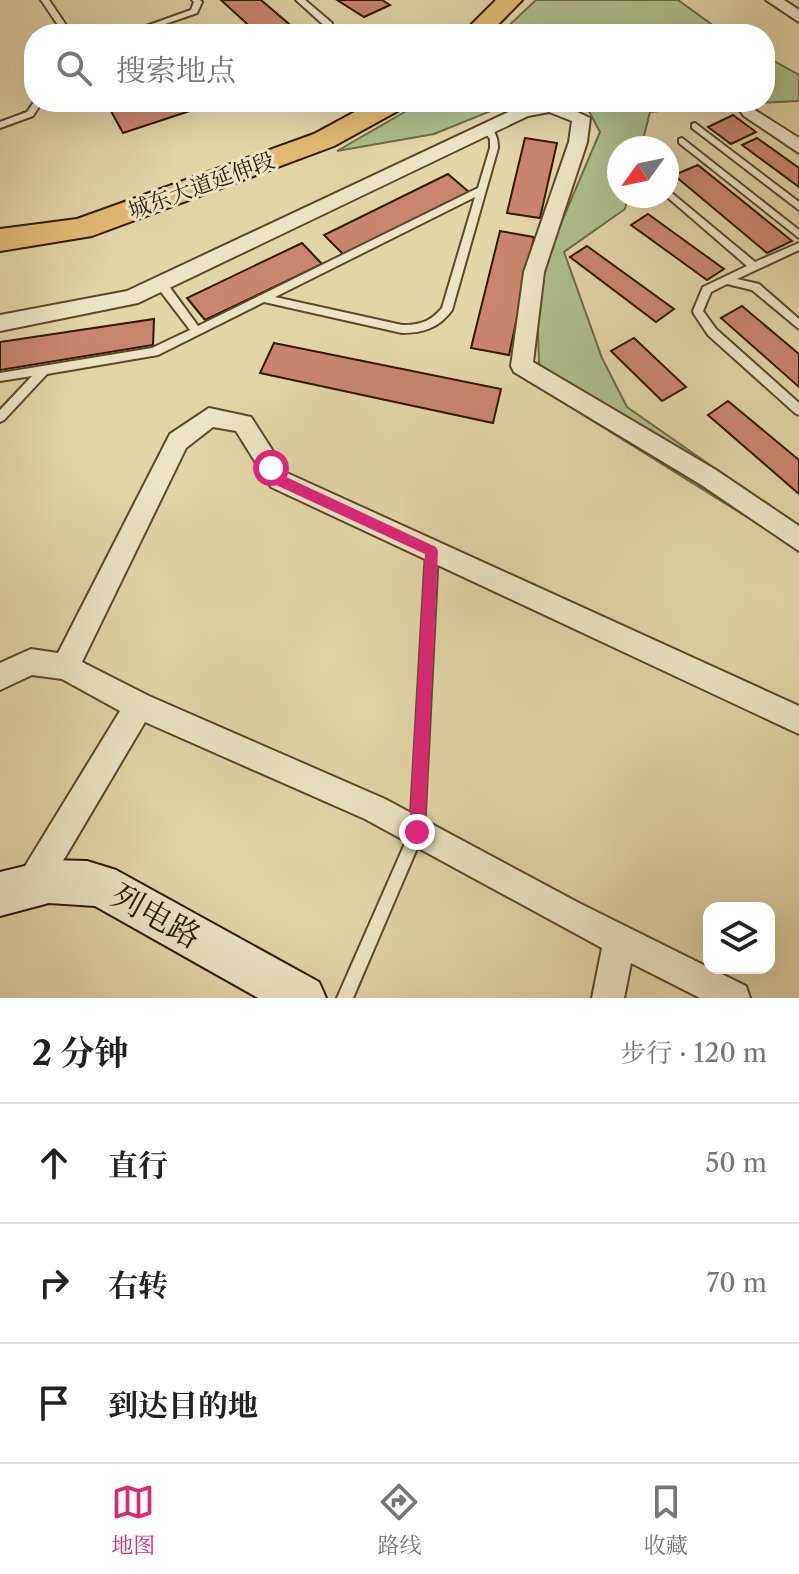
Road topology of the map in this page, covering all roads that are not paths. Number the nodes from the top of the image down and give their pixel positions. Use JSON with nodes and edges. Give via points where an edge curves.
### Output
{"nodes":[{"id":1,"x":45,"y":0,"type":"edge"},
{"id":2,"x":196,"y":0,"type":"edge"},
{"id":3,"x":300,"y":0,"type":"edge"},
{"id":4,"x":496,"y":0,"type":"edge"},
{"id":5,"x":510,"y":0,"type":"edge"},
{"id":6,"x":774,"y":0,"type":"edge"},
{"id":7,"x":799,"y":17,"type":"edge"},
{"id":8,"x":61,"y":24,"type":"edge"},
{"id":9,"x":157,"y":24,"type":"edge"},
{"id":10,"x":328,"y":24,"type":"edge"},
{"id":11,"x":471,"y":24,"type":"edge"},
{"id":12,"x":485,"y":24,"type":"edge"},
{"id":13,"x":31,"y":112,"type":"edge"},
{"id":14,"x":352,"y":112,"type":"edge"},
{"id":15,"x":375,"y":112,"type":"edge"},
{"id":16,"x":523,"y":112,"type":"edge"},
{"id":17,"x":566,"y":112,"type":"edge"},
{"id":18,"x":750,"y":112,"type":"dead end"},
{"id":19,"x":0,"y":125,"type":"edge"},
{"id":20,"x":695,"y":126,"type":"dead end"},
{"id":21,"x":487,"y":130,"type":"junction"},
{"id":22,"x":682,"y":141,"type":"dead end"},
{"id":23,"x":799,"y":147,"type":"edge"},
{"id":24,"x":482,"y":190,"type":"junction"},
{"id":25,"x":679,"y":202,"type":"edge"},
{"id":26,"x":799,"y":207,"type":"edge"},
{"id":27,"x":0,"y":233,"type":"edge"},
{"id":28,"x":799,"y":235,"type":"edge"},
{"id":29,"x":0,"y":240,"type":"edge"},
{"id":30,"x":799,"y":246,"type":"edge"},
{"id":31,"x":754,"y":267,"type":"junction"},
{"id":32,"x":726,"y":280,"type":"junction"},
{"id":33,"x":162,"y":285,"type":"junction"},
{"id":34,"x":267,"y":299,"type":"junction"},
{"id":35,"x":0,"y":323,"type":"edge"},
{"id":36,"x":799,"y":325,"type":"edge"},
{"id":37,"x":197,"y":332,"type":"junction"},
{"id":38,"x":44,"y":370,"type":"junction"},
{"id":39,"x":0,"y":377,"type":"edge"},
{"id":40,"x":799,"y":410,"type":"edge"},
{"id":41,"x":0,"y":417,"type":"edge"},
{"id":42,"x":799,"y":540,"type":"edge"},
{"id":43,"x":432,"y":551,"type":"junction"},
{"id":44,"x":65,"y":667,"type":"junction"},
{"id":45,"x":0,"y":677,"type":"edge"},
{"id":46,"x":139,"y":706,"type":"junction"},
{"id":47,"x":799,"y":720,"type":"edge"},
{"id":48,"x":417,"y":832,"type":"junction"},
{"id":49,"x":16,"y":888,"type":"edge"},
{"id":50,"x":620,"y":940,"type":"junction"},
{"id":51,"x":303,"y":998,"type":"edge"},
{"id":52,"x":345,"y":998,"type":"edge"},
{"id":53,"x":608,"y":998,"type":"edge"},
{"id":54,"x":734,"y":998,"type":"edge"}],
"edges":[{"from":1,"to":8,"type":"lane"},
{"from":2,"to":9,"type":"lane","via":[[194,11]]},
{"from":3,"to":10,"type":"lane"},
{"from":4,"to":11,"type":"main road"},
{"from":5,"to":12,"type":"main road"},
{"from":6,"to":7,"type":"street"},
{"from":13,"to":19,"type":"lane"},
{"from":14,"to":27,"type":"main road","name":"城东大道延伸段","via":[[307,136],[76,220]]},
{"from":15,"to":29,"type":"main road","name":"城东大道延伸段","via":[[324,140],[81,229]]},
{"from":16,"to":21,"type":"street"},
{"from":17,"to":42,"type":"street","via":[[581,118],[578,142],[534,272],[522,366],[708,477]]},
{"from":18,"to":23,"type":"street"},
{"from":20,"to":26,"type":"lane"},
{"from":21,"to":24,"type":"lane","via":[[494,148]]},
{"from":21,"to":33,"type":"street"},
{"from":22,"to":28,"type":"lane"},
{"from":24,"to":34,"type":"lane"},
{"from":24,"to":34,"type":"lane","via":[[447,310],[424,329],[402,329]]},
{"from":25,"to":31,"type":"lane"},
{"from":30,"to":31,"type":"lane"},
{"from":31,"to":32,"type":"lane"},
{"from":32,"to":36,"type":"lane","via":[[755,287]]},
{"from":32,"to":40,"type":"lane","via":[[707,290],[698,311],[712,332]]},
{"from":33,"to":35,"type":"street","via":[[101,306]]},
{"from":33,"to":37,"type":"lane"},
{"from":34,"to":37,"type":"lane"},
{"from":37,"to":38,"type":"lane","via":[[154,352]]},
{"from":38,"to":39,"type":"lane"},
{"from":38,"to":41,"type":"lane"},
{"from":43,"to":44,"type":"street","via":[[279,480],[243,423],[209,417],[178,441]]},
{"from":43,"to":47,"type":"street"},
{"from":43,"to":48,"type":"lane"},
{"from":44,"to":45,"type":"street","via":[[31,662]]},
{"from":44,"to":46,"type":"street"},
{"from":46,"to":48,"type":"street"},
{"from":46,"to":49,"type":"street"},
{"from":48,"to":50,"type":"street"},
{"from":48,"to":52,"type":"lane"},
{"from":49,"to":51,"type":"street","name":"列电路","via":[[70,880],[101,885]]},
{"from":50,"to":53,"type":"street"},
{"from":50,"to":54,"type":"street"}]}
